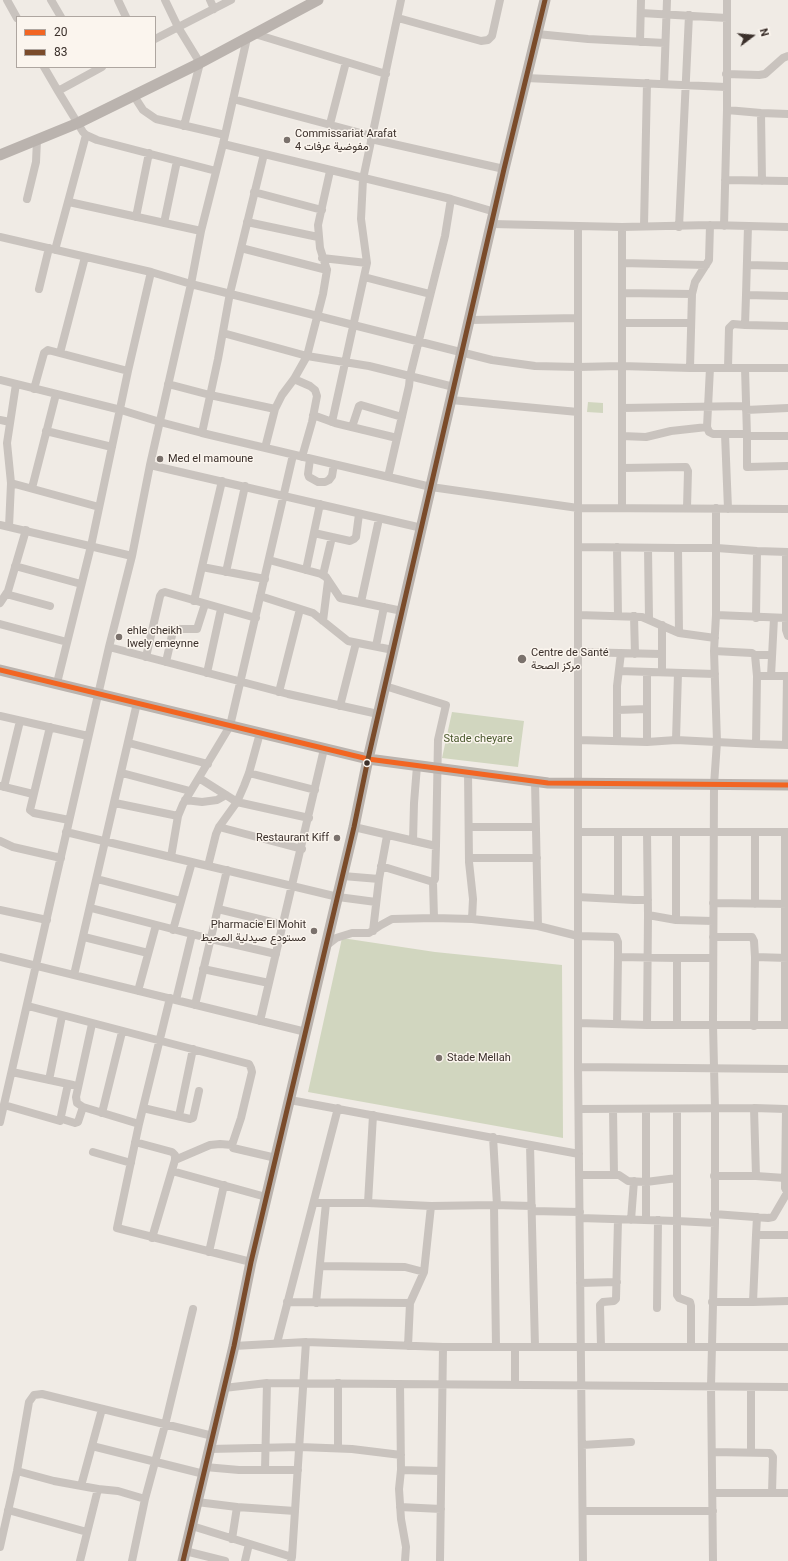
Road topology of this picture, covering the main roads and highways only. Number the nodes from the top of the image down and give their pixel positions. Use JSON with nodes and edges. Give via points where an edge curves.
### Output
{"nodes":[{"id":1,"x":318,"y":0,"type":"edge"},
{"id":2,"x":545,"y":0,"type":"edge"},
{"id":3,"x":0,"y":156,"type":"edge"},
{"id":4,"x":0,"y":670,"type":"edge"},
{"id":5,"x":368,"y":759,"type":"junction"},
{"id":6,"x":788,"y":785,"type":"edge"},
{"id":7,"x":184,"y":1556,"type":"edge"}],
"edges":[{"from":1,"to":3,"type":"main road","via":[[134,96]]},
{"from":2,"to":5,"type":"main road"},
{"from":4,"to":5,"type":"main road"},
{"from":5,"to":6,"type":"main road","via":[[535,782]]},
{"from":5,"to":7,"type":"main road","via":[[327,946],[266,1197]]}]}
